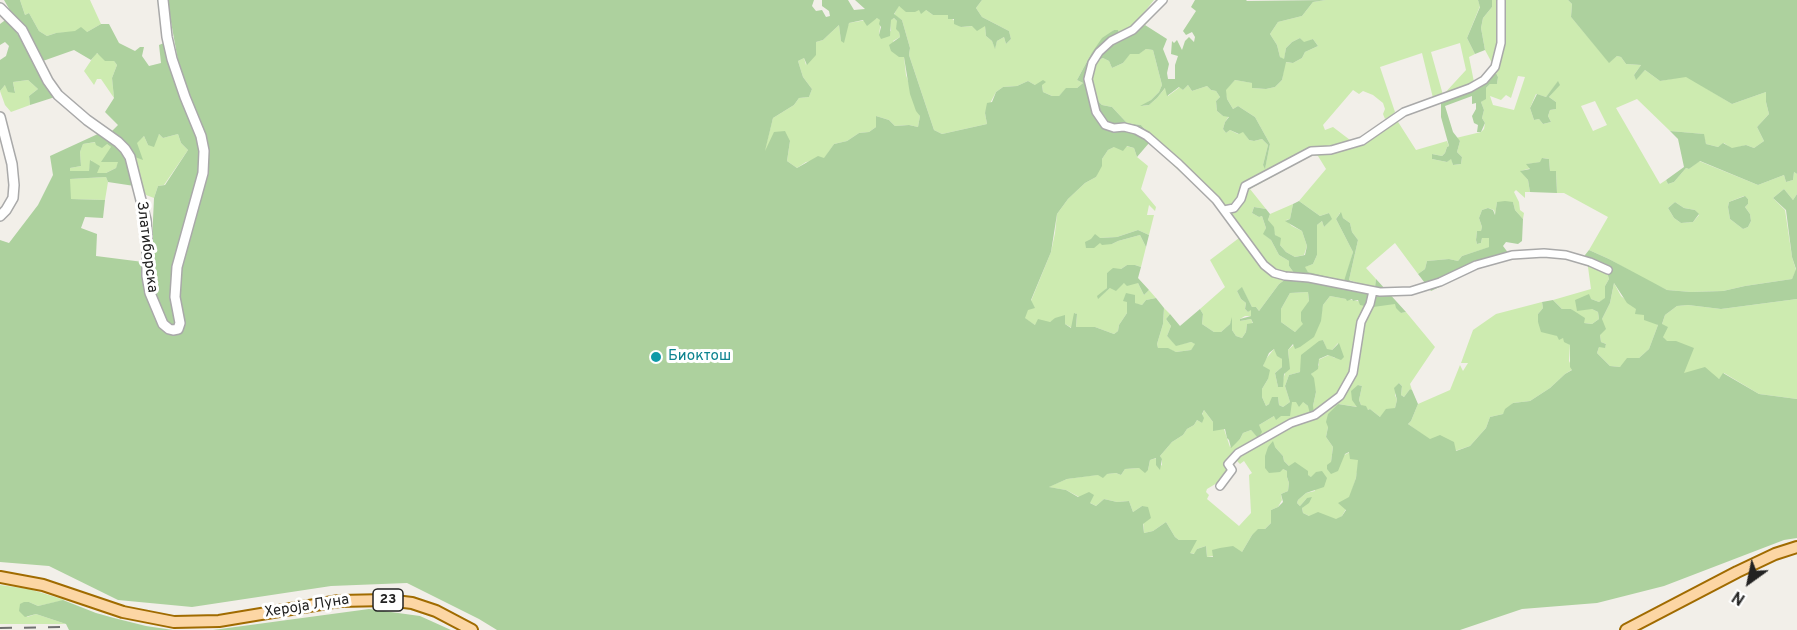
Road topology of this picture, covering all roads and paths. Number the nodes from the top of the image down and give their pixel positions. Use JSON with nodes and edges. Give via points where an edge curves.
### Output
{"nodes":[{"id":1,"x":163,"y":0,"type":"edge"},
{"id":2,"x":1163,"y":0,"type":"edge"},
{"id":3,"x":1501,"y":1,"type":"edge"},
{"id":4,"x":0,"y":8,"type":"edge"},
{"id":5,"x":0,"y":117,"type":"edge"},
{"id":6,"x":1224,"y":210,"type":"junction"},
{"id":7,"x":0,"y":216,"type":"edge"},
{"id":8,"x":1608,"y":270,"type":"dead end"},
{"id":9,"x":1373,"y":291,"type":"junction"},
{"id":10,"x":1220,"y":486,"type":"dead end"},
{"id":11,"x":1797,"y":547,"type":"edge"},
{"id":12,"x":0,"y":577,"type":"edge"},
{"id":13,"x":472,"y":630,"type":"edge"},
{"id":14,"x":1626,"y":630,"type":"edge"}],
"edges":[{"from":1,"to":4,"type":"street","name":"Златиборска","via":[[172,59],[204,151],[203,173],[177,267],[175,297],[180,323],[173,330],[163,324],[150,293],[146,220],[130,157],[125,148],[58,95],[27,37]]},
{"from":2,"to":6,"type":"street","via":[[1133,30],[1111,41],[1092,63],[1088,79],[1096,112],[1105,125],[1136,130],[1147,136]]},
{"from":3,"to":6,"type":"street","via":[[1501,43],[1495,67],[1484,80],[1404,112],[1362,141],[1311,151],[1245,186],[1234,208]]},
{"from":5,"to":7,"type":"street","via":[[14,185],[13,198]]},
{"from":6,"to":9,"type":"street","via":[[1274,273]]},
{"from":8,"to":9,"type":"street","via":[[1566,255],[1512,255],[1411,291]]},
{"from":9,"to":10,"type":"street","via":[[1362,322],[1353,373],[1340,396],[1315,415],[1291,423],[1238,453],[1228,464],[1232,470]]},
{"from":11,"to":14,"type":"main road","via":[[1743,569]]},
{"from":12,"to":13,"type":"main road","name":"Хероја Луна","number":"23","via":[[43,585],[123,612],[174,622],[219,621],[323,603],[380,599],[430,609]]}]}
